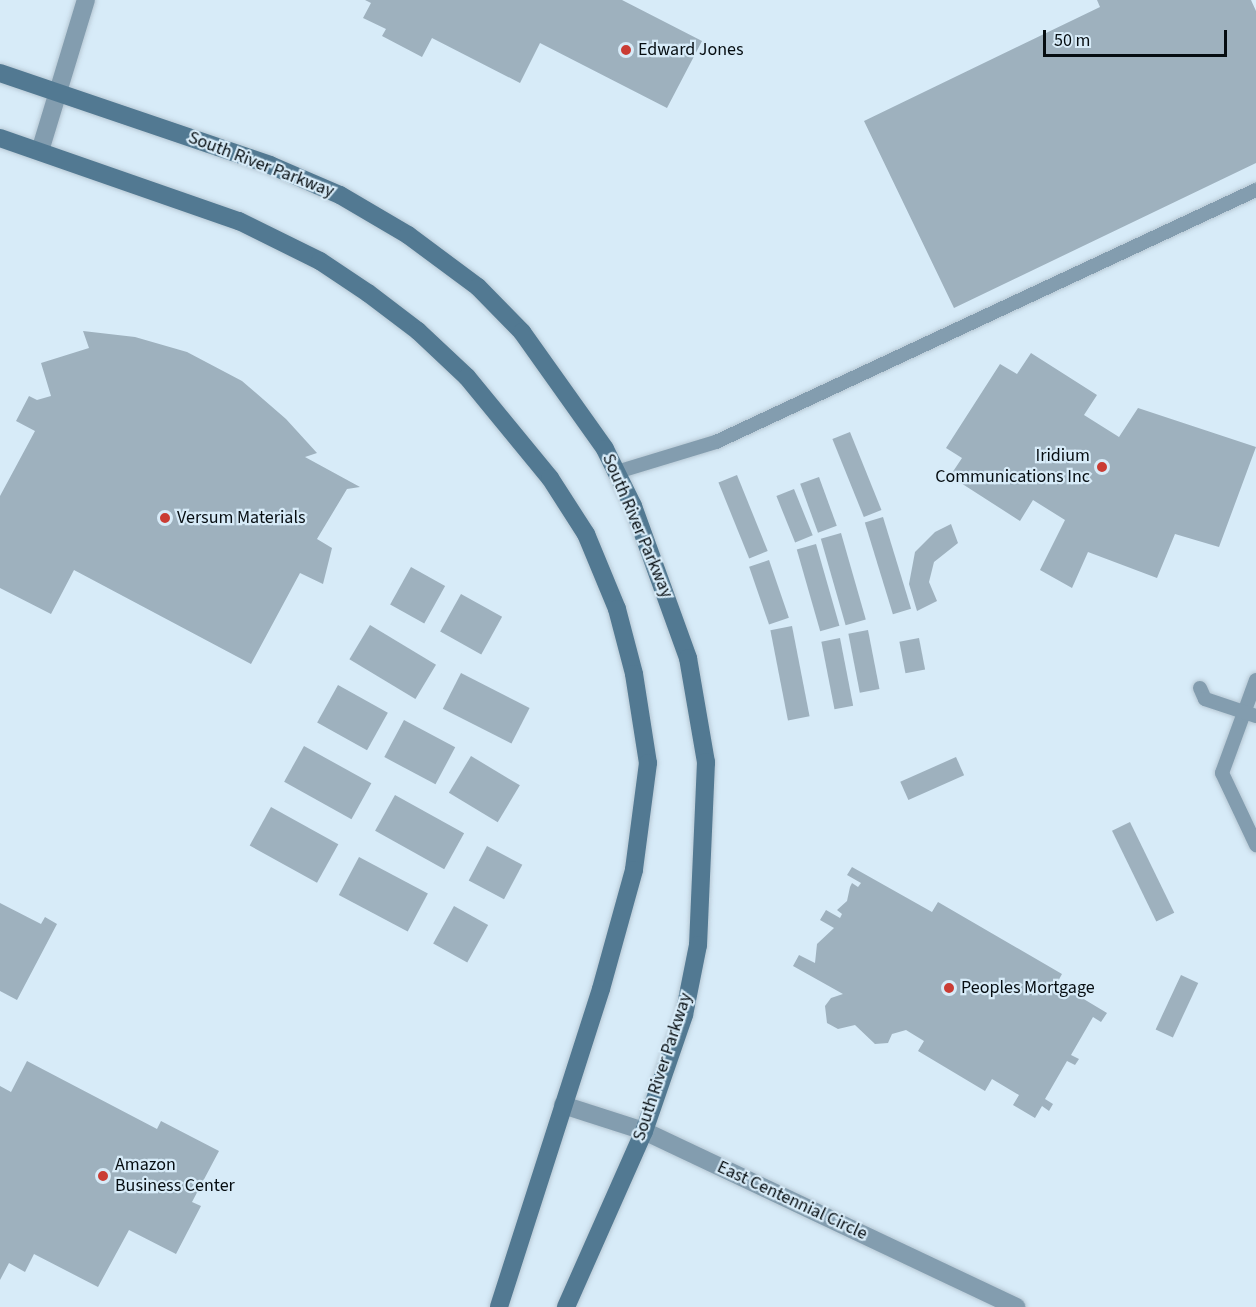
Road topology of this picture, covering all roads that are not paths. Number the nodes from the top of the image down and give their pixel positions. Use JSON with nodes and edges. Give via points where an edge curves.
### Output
{"nodes":[{"id":1,"x":86,"y":0,"type":"edge"},
{"id":2,"x":0,"y":73,"type":"edge"},
{"id":3,"x":59,"y":90,"type":"junction"},
{"id":4,"x":0,"y":138,"type":"edge"},
{"id":5,"x":40,"y":151,"type":"junction"},
{"id":6,"x":1256,"y":190,"type":"edge"},
{"id":7,"x":617,"y":472,"type":"junction"},
{"id":8,"x":1256,"y":680,"type":"edge"},
{"id":9,"x":1200,"y":688,"type":"dead end"},
{"id":10,"x":1250,"y":714,"type":"edge"},
{"id":11,"x":1256,"y":845,"type":"edge"},
{"id":12,"x":563,"y":1105,"type":"junction"},
{"id":13,"x":644,"y":1131,"type":"junction"},
{"id":14,"x":499,"y":1307,"type":"edge"},
{"id":15,"x":566,"y":1307,"type":"edge"},
{"id":16,"x":1017,"y":1307,"type":"edge"}],
"edges":[{"from":1,"to":3,"type":"street"},
{"from":2,"to":3,"type":"street","name":"South River Parkway"},
{"from":3,"to":5,"type":"street"},
{"from":3,"to":7,"type":"street","name":"South River Parkway","via":[[270,165],[340,195],[408,235],[478,287],[522,332],[563,387]]},
{"from":4,"to":5,"type":"street"},
{"from":5,"to":12,"type":"street","via":[[239,221],[320,261],[368,292],[467,376],[543,468],[586,534],[617,609],[634,674],[648,764],[634,870]]},
{"from":6,"to":7,"type":"lane","via":[[716,442]]},
{"from":7,"to":13,"type":"street","name":"South River Parkway","via":[[667,591],[688,658],[706,762],[698,945],[684,1015]]},
{"from":8,"to":10,"type":"lane"},
{"from":9,"to":10,"type":"lane","via":[[1205,699]]},
{"from":10,"to":11,"type":"lane","via":[[1222,773]]},
{"from":12,"to":13,"type":"street","name":"East Centennial Circle"},
{"from":12,"to":14,"type":"street"},
{"from":13,"to":15,"type":"street","name":"South River Parkway"},
{"from":13,"to":16,"type":"street","name":"East Centennial Circle"}]}
